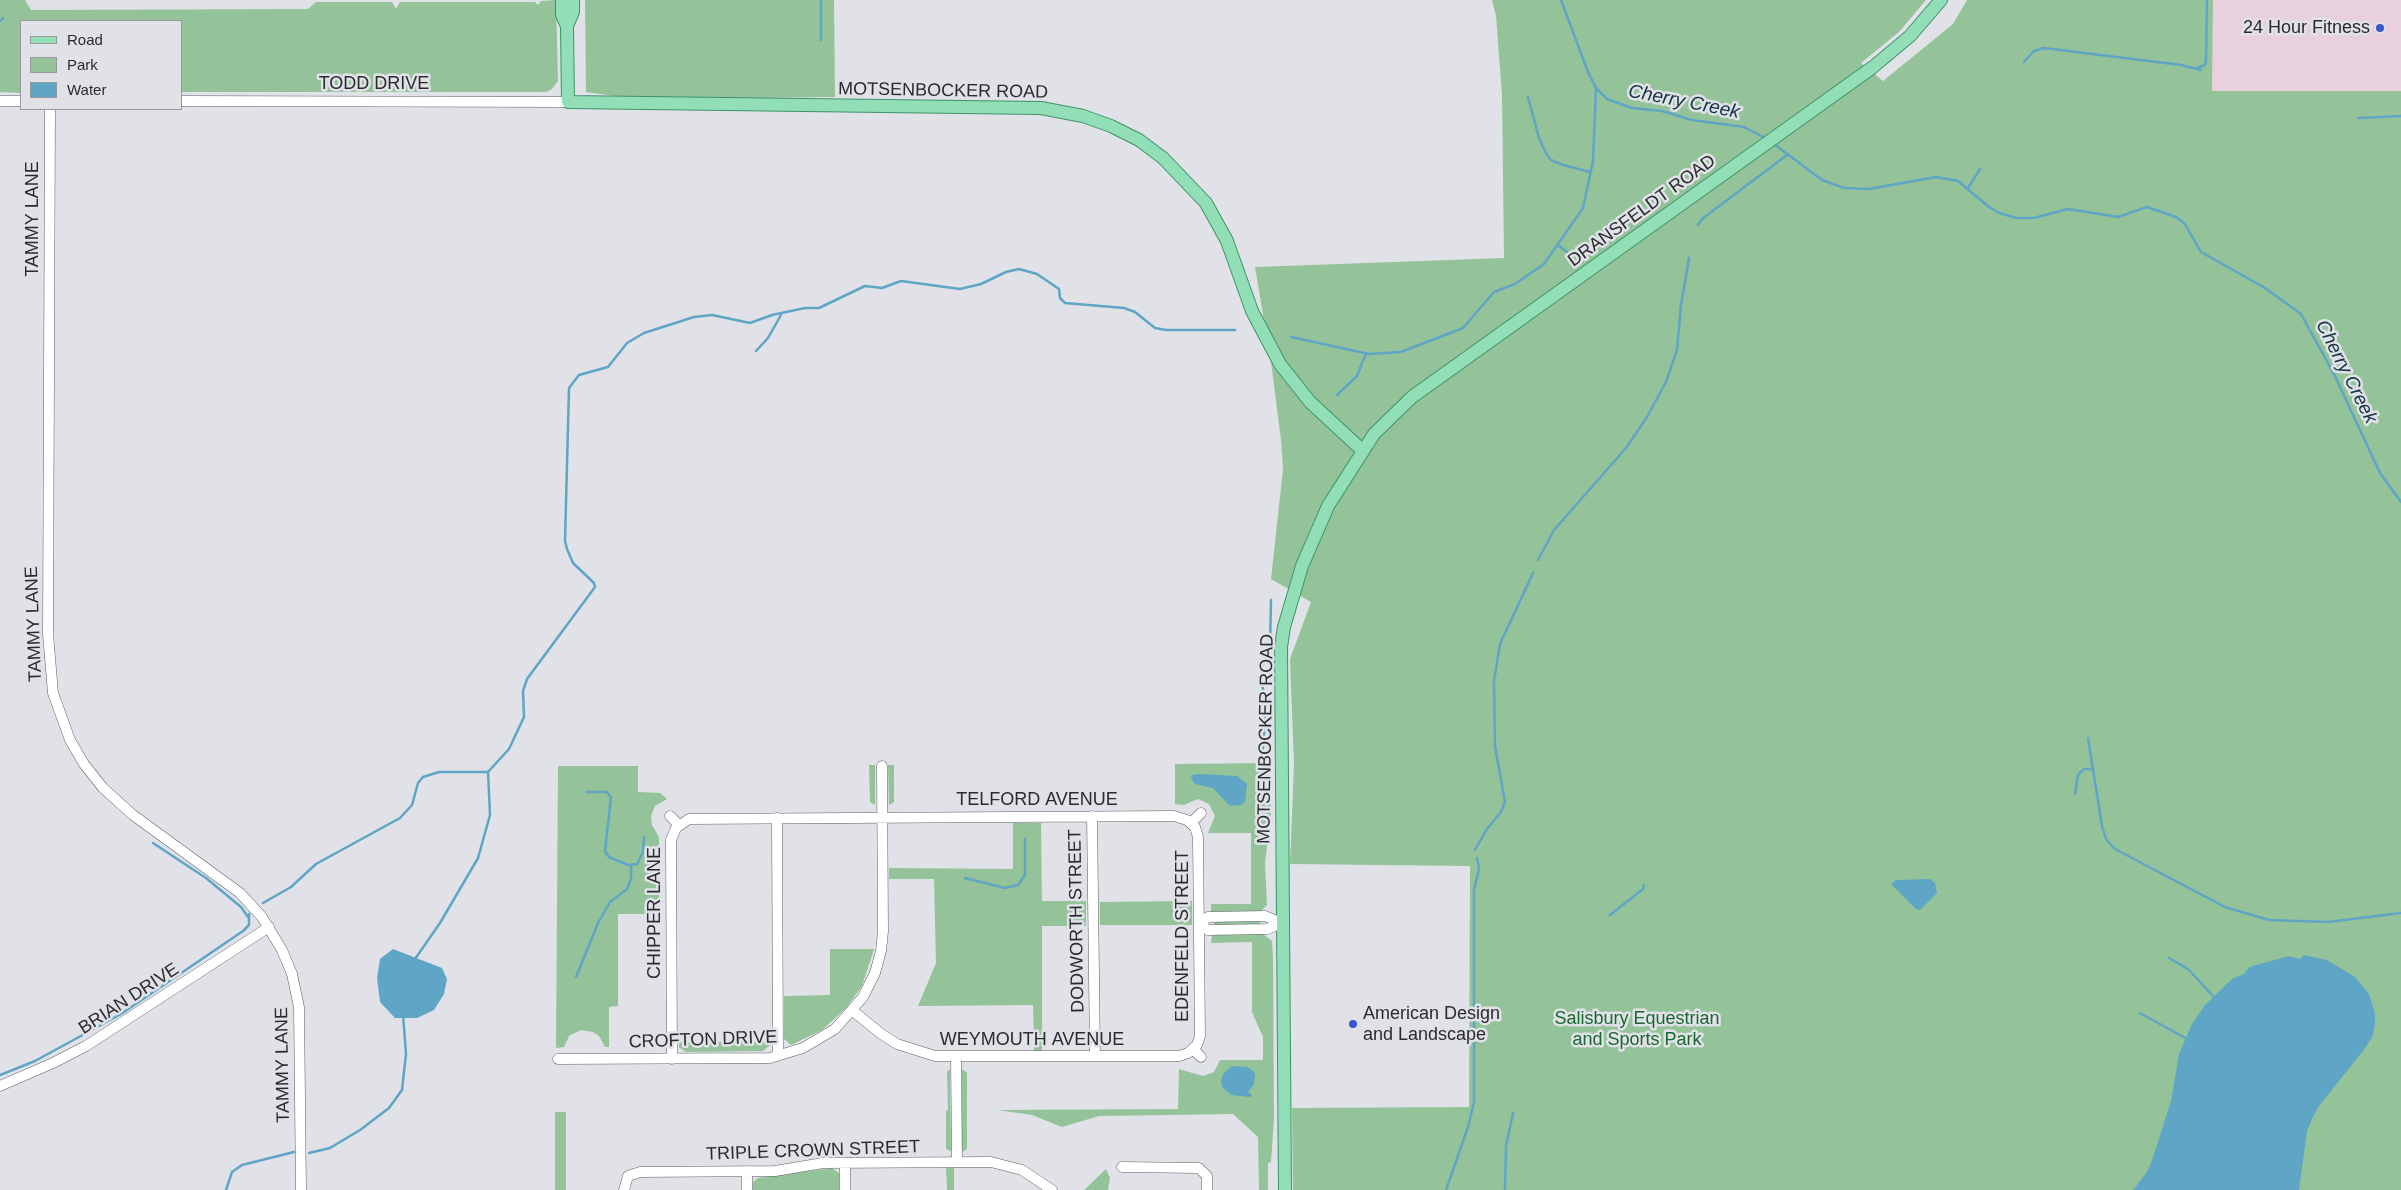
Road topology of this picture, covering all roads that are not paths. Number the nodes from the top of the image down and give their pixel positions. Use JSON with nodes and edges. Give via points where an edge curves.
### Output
{"nodes":[{"id":1,"x":562,"y":0,"type":"edge"},
{"id":2,"x":573,"y":0,"type":"edge"},
{"id":3,"x":1941,"y":0,"type":"edge"},
{"id":4,"x":567,"y":26,"type":"junction"},
{"id":5,"x":182,"y":100,"type":"edge"},
{"id":6,"x":0,"y":101,"type":"edge"},
{"id":7,"x":20,"y":101,"type":"edge"},
{"id":8,"x":568,"y":102,"type":"junction"},
{"id":9,"x":50,"y":110,"type":"edge"},
{"id":10,"x":1363,"y":451,"type":"junction"},
{"id":11,"x":882,"y":766,"type":"dead end"},
{"id":12,"x":1201,"y":813,"type":"dead end"},
{"id":13,"x":670,"y":816,"type":"dead end"},
{"id":14,"x":1092,"y":816,"type":"junction"},
{"id":15,"x":776,"y":818,"type":"junction"},
{"id":16,"x":882,"y":818,"type":"junction"},
{"id":17,"x":1192,"y":822,"type":"junction"},
{"id":18,"x":679,"y":825,"type":"junction"},
{"id":19,"x":1282,"y":923,"type":"junction"},
{"id":20,"x":1199,"y":924,"type":"junction"},
{"id":21,"x":269,"y":927,"type":"junction"},
{"id":22,"x":853,"y":1011,"type":"junction"},
{"id":23,"x":584,"y":1047,"type":"dead end"},
{"id":24,"x":1193,"y":1049,"type":"junction"},
{"id":25,"x":778,"y":1056,"type":"junction"},
{"id":26,"x":1095,"y":1056,"type":"junction"},
{"id":27,"x":1201,"y":1057,"type":"dead end"},
{"id":28,"x":672,"y":1058,"type":"junction"},
{"id":29,"x":956,"y":1058,"type":"junction"},
{"id":30,"x":558,"y":1059,"type":"dead end"},
{"id":31,"x":585,"y":1059,"type":"junction"},
{"id":32,"x":0,"y":1086,"type":"edge"},
{"id":33,"x":957,"y":1162,"type":"junction"},
{"id":34,"x":845,"y":1163,"type":"junction"},
{"id":35,"x":1122,"y":1167,"type":"dead end"},
{"id":36,"x":747,"y":1172,"type":"junction"},
{"id":37,"x":300,"y":1190,"type":"edge"},
{"id":38,"x":624,"y":1190,"type":"edge"},
{"id":39,"x":747,"y":1190,"type":"edge"},
{"id":40,"x":845,"y":1190,"type":"edge"},
{"id":41,"x":1052,"y":1190,"type":"edge"},
{"id":42,"x":1207,"y":1190,"type":"edge"},
{"id":43,"x":1284,"y":1190,"type":"edge"}],
"edges":[{"from":1,"to":4,"type":"main road","via":[[562,15]]},
{"from":2,"to":4,"type":"main road","via":[[574,12]]},
{"from":3,"to":10,"type":"main road","name":"DRANSFELDT ROAD","via":[[1910,36],[1874,67],[1412,396],[1387,420]]},
{"from":4,"to":8,"type":"main road"},
{"from":5,"to":8,"type":"street","name":"TODD DRIVE"},
{"from":6,"to":7,"type":"street"},
{"from":8,"to":10,"type":"main road","name":"MOTSENBOCKER ROAD","via":[[1041,108],[1083,116],[1111,126],[1164,158],[1206,203],[1227,241],[1252,311],[1280,364],[1310,402]]},
{"from":9,"to":21,"type":"street","name":"TAMMY LANE","via":[[48,634],[50,675],[56,702],[70,740],[103,788],[132,815],[230,885],[257,909]]},
{"from":10,"to":19,"type":"main road","name":"MOTSENBOCKER ROAD","via":[[1316,531],[1282,634]]},
{"from":11,"to":16,"type":"street","name":"CROFTON DRIVE"},
{"from":12,"to":17,"type":"street"},
{"from":13,"to":18,"type":"street"},
{"from":14,"to":16,"type":"street","name":"TELFORD AVENUE"},
{"from":14,"to":17,"type":"street","name":"TELFORD AVENUE","via":[[1174,816]]},
{"from":14,"to":26,"type":"street","name":"DODWORTH STREET"},
{"from":15,"to":16,"type":"street","name":"CHIPPER LANE"},
{"from":15,"to":18,"type":"street","name":"CHIPPER LANE","via":[[696,818]]},
{"from":15,"to":25,"type":"street"},
{"from":16,"to":22,"type":"street","name":"CROFTON DRIVE","via":[[882,946],[872,981]]},
{"from":17,"to":20,"type":"street","name":"EDENFELD STREET","via":[[1198,837]]},
{"from":18,"to":28,"type":"street","name":"CHIPPER LANE","via":[[671,840]]},
{"from":19,"to":20,"type":"street","via":[[1268,929],[1208,930]]},
{"from":19,"to":43,"type":"main road","name":"MOTSENBOCKER ROAD"},
{"from":20,"to":24,"type":"street","name":"EDENFELD STREET","via":[[1200,1036]]},
{"from":21,"to":32,"type":"street","name":"BRIAN DRIVE","via":[[86,1046]]},
{"from":21,"to":37,"type":"street","name":"TAMMY LANE","via":[[289,965],[300,1007]]},
{"from":22,"to":25,"type":"street","name":"CROFTON DRIVE","via":[[819,1040]]},
{"from":22,"to":29,"type":"street","name":"WEYMOUTH AVENUE","via":[[897,1044],[926,1054]]},
{"from":23,"to":31,"type":"street"},
{"from":24,"to":26,"type":"street","name":"WEYMOUTH AVENUE","via":[[1179,1056]]},
{"from":24,"to":27,"type":"street"},
{"from":25,"to":28,"type":"street","name":"CROFTON DRIVE"},
{"from":26,"to":29,"type":"street","name":"WEYMOUTH AVENUE"},
{"from":28,"to":31,"type":"street","name":"CROFTON DRIVE"},
{"from":29,"to":33,"type":"street"},
{"from":30,"to":31,"type":"street","name":"CROFTON DRIVE"},
{"from":33,"to":34,"type":"street","name":"TRIPLE CROWN STREET"},
{"from":33,"to":41,"type":"street","name":"TRIPLE CROWN STREET","via":[[1010,1165],[1032,1175]]},
{"from":34,"to":36,"type":"street","name":"TRIPLE CROWN STREET"},
{"from":34,"to":40,"type":"street"},
{"from":35,"to":42,"type":"street","via":[[1199,1168],[1205,1172]]},
{"from":36,"to":38,"type":"street","name":"TRIPLE CROWN STREET","via":[[625,1174]]},
{"from":36,"to":39,"type":"street"}]}
